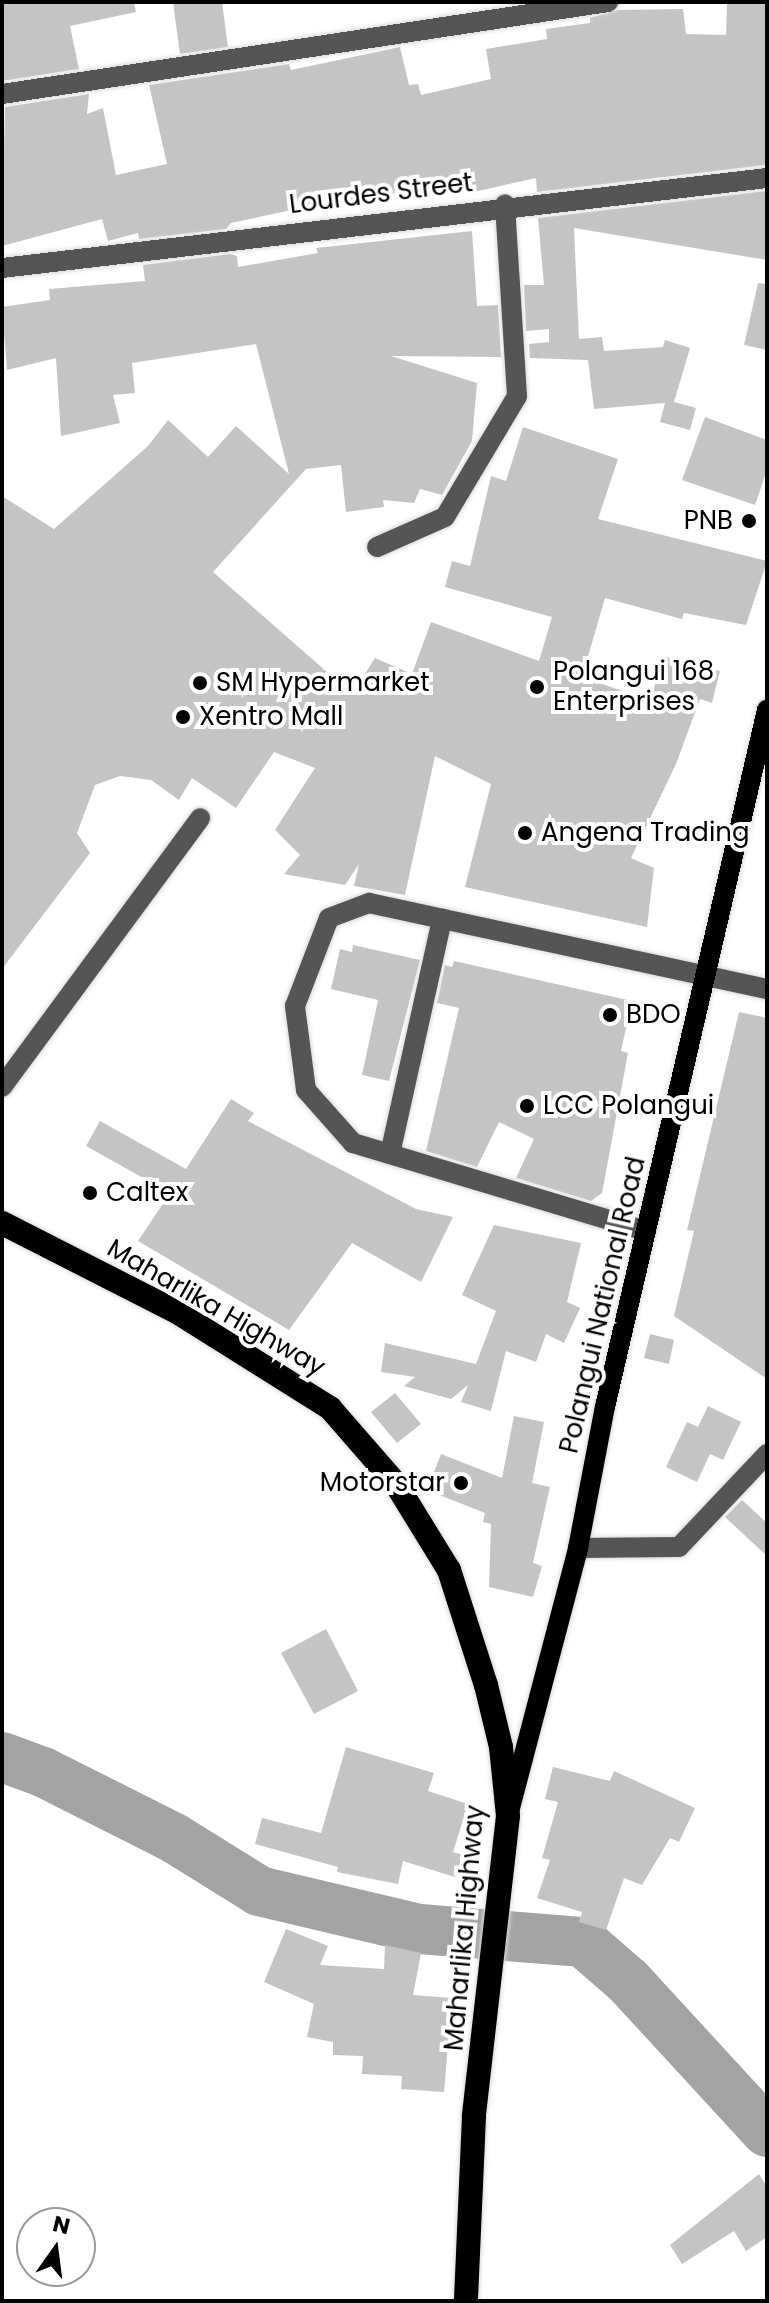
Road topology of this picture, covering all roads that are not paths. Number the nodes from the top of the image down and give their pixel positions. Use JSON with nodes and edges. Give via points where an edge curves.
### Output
{"nodes":[{"id":1,"x":608,"y":2,"type":"edge"},
{"id":2,"x":2,"y":94,"type":"edge"},
{"id":3,"x":767,"y":178,"type":"edge"},
{"id":4,"x":505,"y":204,"type":"junction"},
{"id":5,"x":2,"y":268,"type":"edge"},
{"id":6,"x":377,"y":547,"type":"dead end"},
{"id":7,"x":767,"y":710,"type":"edge"},
{"id":8,"x":200,"y":818,"type":"dead end"},
{"id":9,"x":442,"y":919,"type":"junction"},
{"id":10,"x":706,"y":977,"type":"junction"},
{"id":11,"x":767,"y":989,"type":"edge"},
{"id":12,"x":2,"y":1087,"type":"edge"},
{"id":13,"x":390,"y":1154,"type":"junction"},
{"id":14,"x":2,"y":1223,"type":"edge"},
{"id":15,"x":646,"y":1231,"type":"junction"},
{"id":16,"x":767,"y":1454,"type":"edge"},
{"id":17,"x":578,"y":1548,"type":"junction"},
{"id":18,"x":508,"y":1816,"type":"junction"},
{"id":19,"x":466,"y":2301,"type":"edge"}],
"edges":[{"from":1,"to":2,"type":"street"},
{"from":3,"to":4,"type":"street","name":"Lourdes Street"},
{"from":4,"to":5,"type":"street","name":"Lourdes Street"},
{"from":4,"to":6,"type":"street","via":[[517,396],[445,517]]},
{"from":7,"to":10,"type":"main road","name":"Polangui National Road"},
{"from":8,"to":12,"type":"street"},
{"from":9,"to":10,"type":"street"},
{"from":9,"to":13,"type":"street"},
{"from":9,"to":13,"type":"street","via":[[369,903],[329,918],[295,1006],[306,1090],[353,1143]]},
{"from":10,"to":11,"type":"street"},
{"from":10,"to":15,"type":"main road","name":"Polangui National Road"},
{"from":13,"to":15,"type":"street"},
{"from":14,"to":18,"type":"highway","name":"Maharlika Highway","via":[[245,1351],[330,1408],[363,1442],[421,1521],[449,1570],[471,1627],[501,1747]]},
{"from":15,"to":17,"type":"main road","name":"Polangui National Road"},
{"from":16,"to":17,"type":"street","via":[[679,1547]]},
{"from":17,"to":18,"type":"main road","name":"Polangui National Road"},
{"from":18,"to":19,"type":"highway","name":"Maharlika Highway","via":[[474,2116]]}]}
